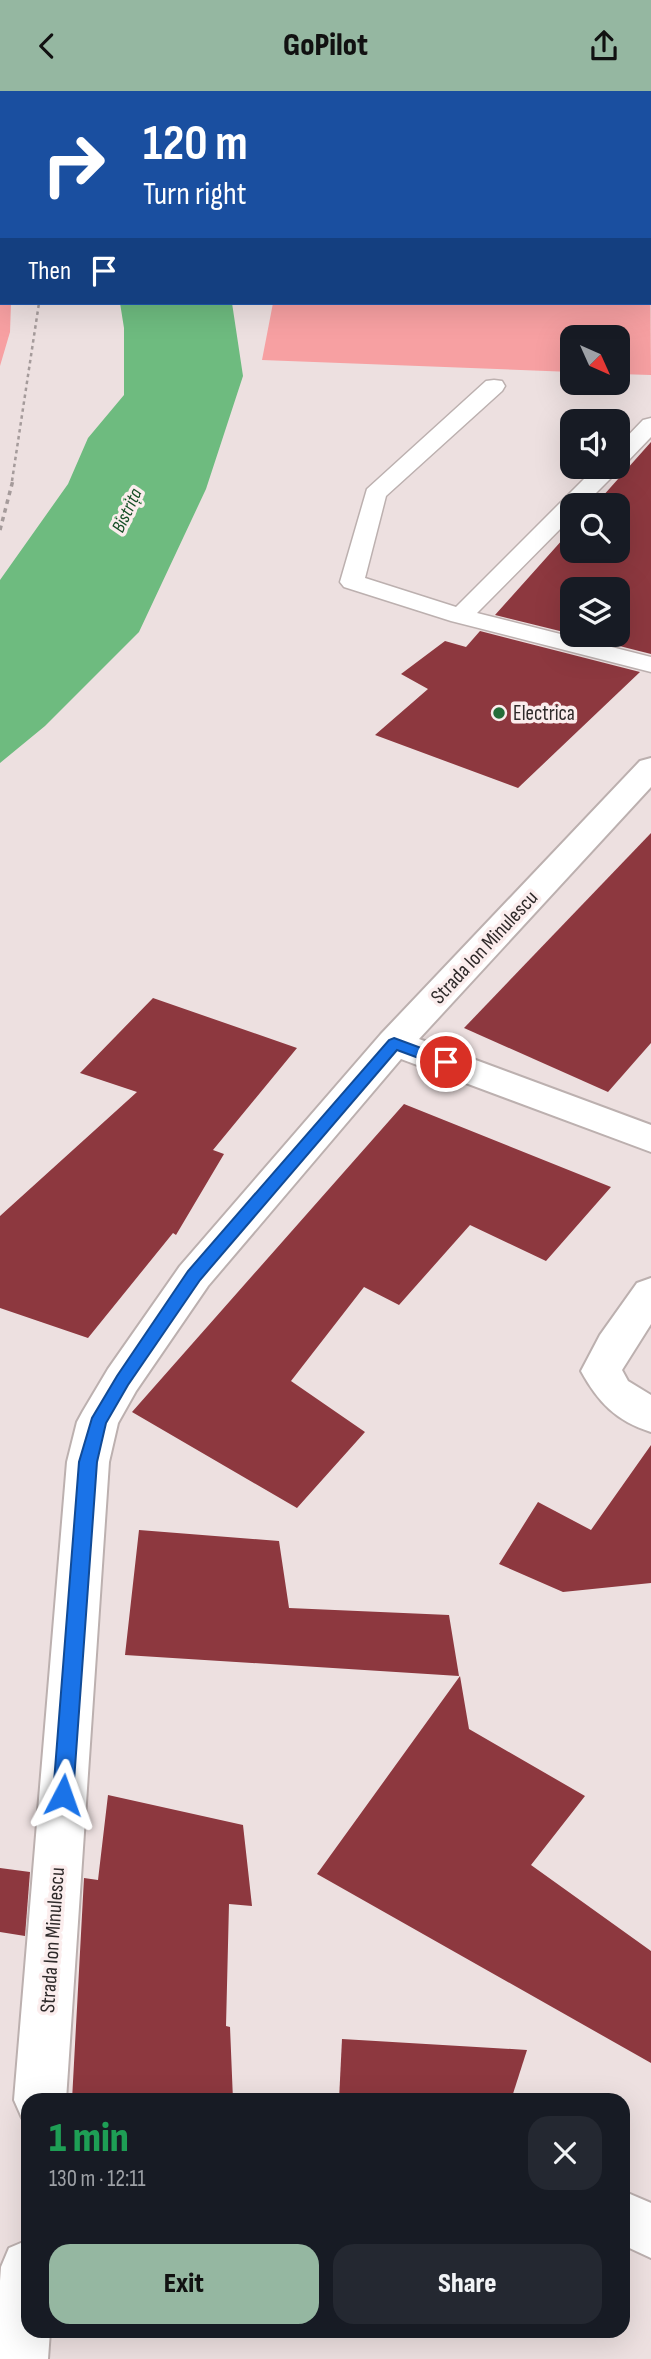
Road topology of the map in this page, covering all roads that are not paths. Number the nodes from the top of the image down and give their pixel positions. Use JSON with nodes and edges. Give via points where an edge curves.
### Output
{"nodes":[{"id":1,"x":494,"y":386,"type":"dead end"},
{"id":2,"x":651,"y":425,"type":"edge"},
{"id":3,"x":630,"y":446,"type":"edge"},
{"id":4,"x":597,"y":479,"type":"edge"},
{"id":5,"x":460,"y":616,"type":"junction"},
{"id":6,"x":651,"y":665,"type":"edge"},
{"id":7,"x":651,"y":768,"type":"edge"},
{"id":8,"x":394,"y":1043,"type":"junction"},
{"id":9,"x":651,"y":1139,"type":"edge"},
{"id":10,"x":651,"y":1293,"type":"edge"},
{"id":11,"x":651,"y":1416,"type":"edge"},
{"id":12,"x":41,"y":2093,"type":"edge"},
{"id":13,"x":630,"y":2220,"type":"edge"},
{"id":14,"x":651,"y":2231,"type":"edge"},
{"id":15,"x":23,"y":2338,"type":"edge"},
{"id":16,"x":21,"y":2359,"type":"edge"}],
"edges":[{"from":1,"to":5,"type":"lane","via":[[376,494],[352,582]]},
{"from":2,"to":3,"type":"lane"},
{"from":4,"to":5,"type":"lane"},
{"from":5,"to":6,"type":"lane"},
{"from":7,"to":8,"type":"street","name":"Strada Ion Minulescu"},
{"from":8,"to":9,"type":"street"},
{"from":8,"to":12,"type":"street","name":"Strada Ion Minulescu","via":[[194,1276],[98,1422],[88,1462]]},
{"from":10,"to":11,"type":"street","via":[[600,1371],[614,1392]]},
{"from":13,"to":14,"type":"street"},
{"from":15,"to":16,"type":"street"}]}
